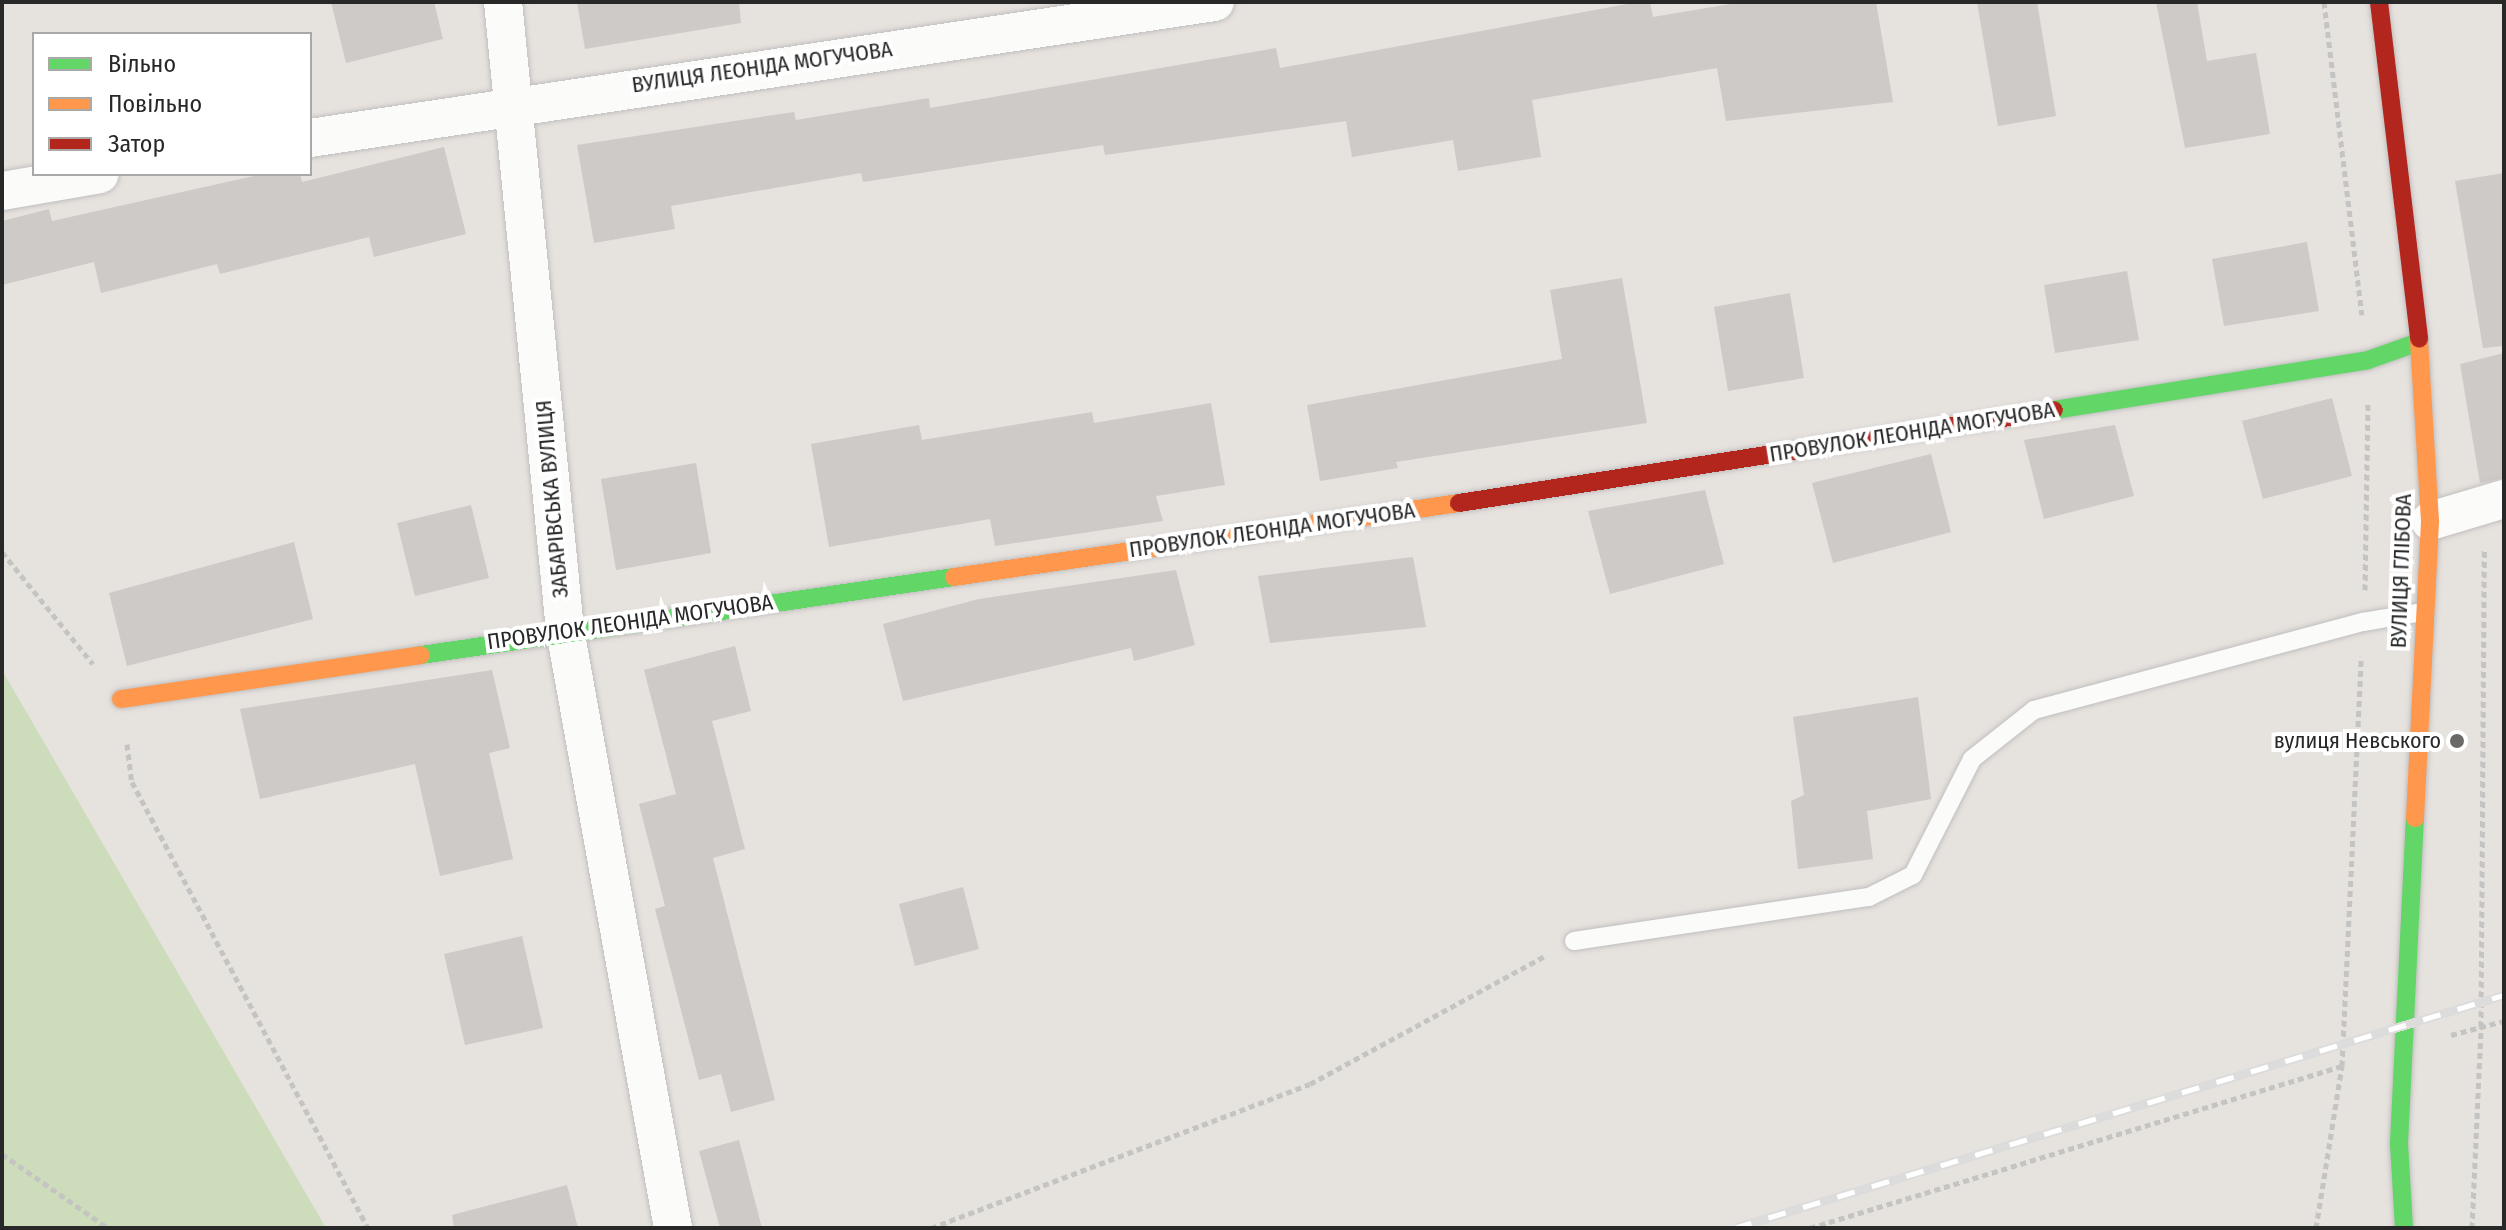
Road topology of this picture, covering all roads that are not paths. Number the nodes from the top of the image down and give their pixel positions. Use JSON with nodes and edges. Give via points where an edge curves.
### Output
{"nodes":[{"id":1,"x":503,"y":2,"type":"edge"},
{"id":2,"x":1215,"y":2,"type":"edge"},
{"id":3,"x":2379,"y":2,"type":"edge"},
{"id":4,"x":515,"y":102,"type":"junction"},
{"id":5,"x":312,"y":138,"type":"edge"},
{"id":6,"x":88,"y":176,"type":"edge"},
{"id":7,"x":2,"y":191,"type":"edge"},
{"id":8,"x":2419,"y":342,"type":"junction"},
{"id":9,"x":2504,"y":499,"type":"edge"},
{"id":10,"x":2430,"y":521,"type":"junction"},
{"id":11,"x":2423,"y":612,"type":"junction"},
{"id":12,"x":565,"y":630,"type":"junction"},
{"id":13,"x":121,"y":699,"type":"road end"},
{"id":14,"x":1574,"y":941,"type":"road end"},
{"id":15,"x":2399,"y":1143,"type":"junction"},
{"id":16,"x":673,"y":1228,"type":"edge"},
{"id":17,"x":2382,"y":1228,"type":"edge"},
{"id":18,"x":2404,"y":1228,"type":"edge"}],
"edges":[{"from":1,"to":4,"type":"street","name":"ЗАБАРІВСЬКА ВУЛИЦЯ"},
{"from":2,"to":4,"type":"street","name":"ВУЛИЦЯ ЛЕОНІДА МОГУЧОВА"},
{"from":3,"to":8,"type":"street","name":"ВУЛИЦЯ ГЛІБОВА"},
{"from":4,"to":5,"type":"street","name":"ВУЛИЦЯ ЛЕОНІДА МОГУЧОВА"},
{"from":4,"to":12,"type":"street","name":"ЗАБАРІВСЬКА ВУЛИЦЯ"},
{"from":6,"to":7,"type":"street"},
{"from":8,"to":10,"type":"street","name":"ВУЛИЦЯ ГЛІБОВА"},
{"from":8,"to":12,"type":"street","name":"ПРОВУЛОК ЛЕОНІДА МОГУЧОВА","via":[[2368,360],[1467,502]]},
{"from":9,"to":10,"type":"street"},
{"from":10,"to":11,"type":"street","name":"ВУЛИЦЯ ГЛІБОВА"},
{"from":11,"to":14,"type":"lane","via":[[2363,622],[2034,710],[1972,759],[1913,875],[1869,897]]},
{"from":11,"to":15,"type":"street","name":"ВУЛИЦЯ ГЛІБОВА"},
{"from":12,"to":13,"type":"street","name":"ПРОВУЛОК ЛЕОНІДА МОГУЧОВА"},
{"from":12,"to":16,"type":"street","name":"ЗАБАРІВСЬКА ВУЛИЦЯ"},
{"from":15,"to":17,"type":"street"},
{"from":15,"to":18,"type":"street"}]}
